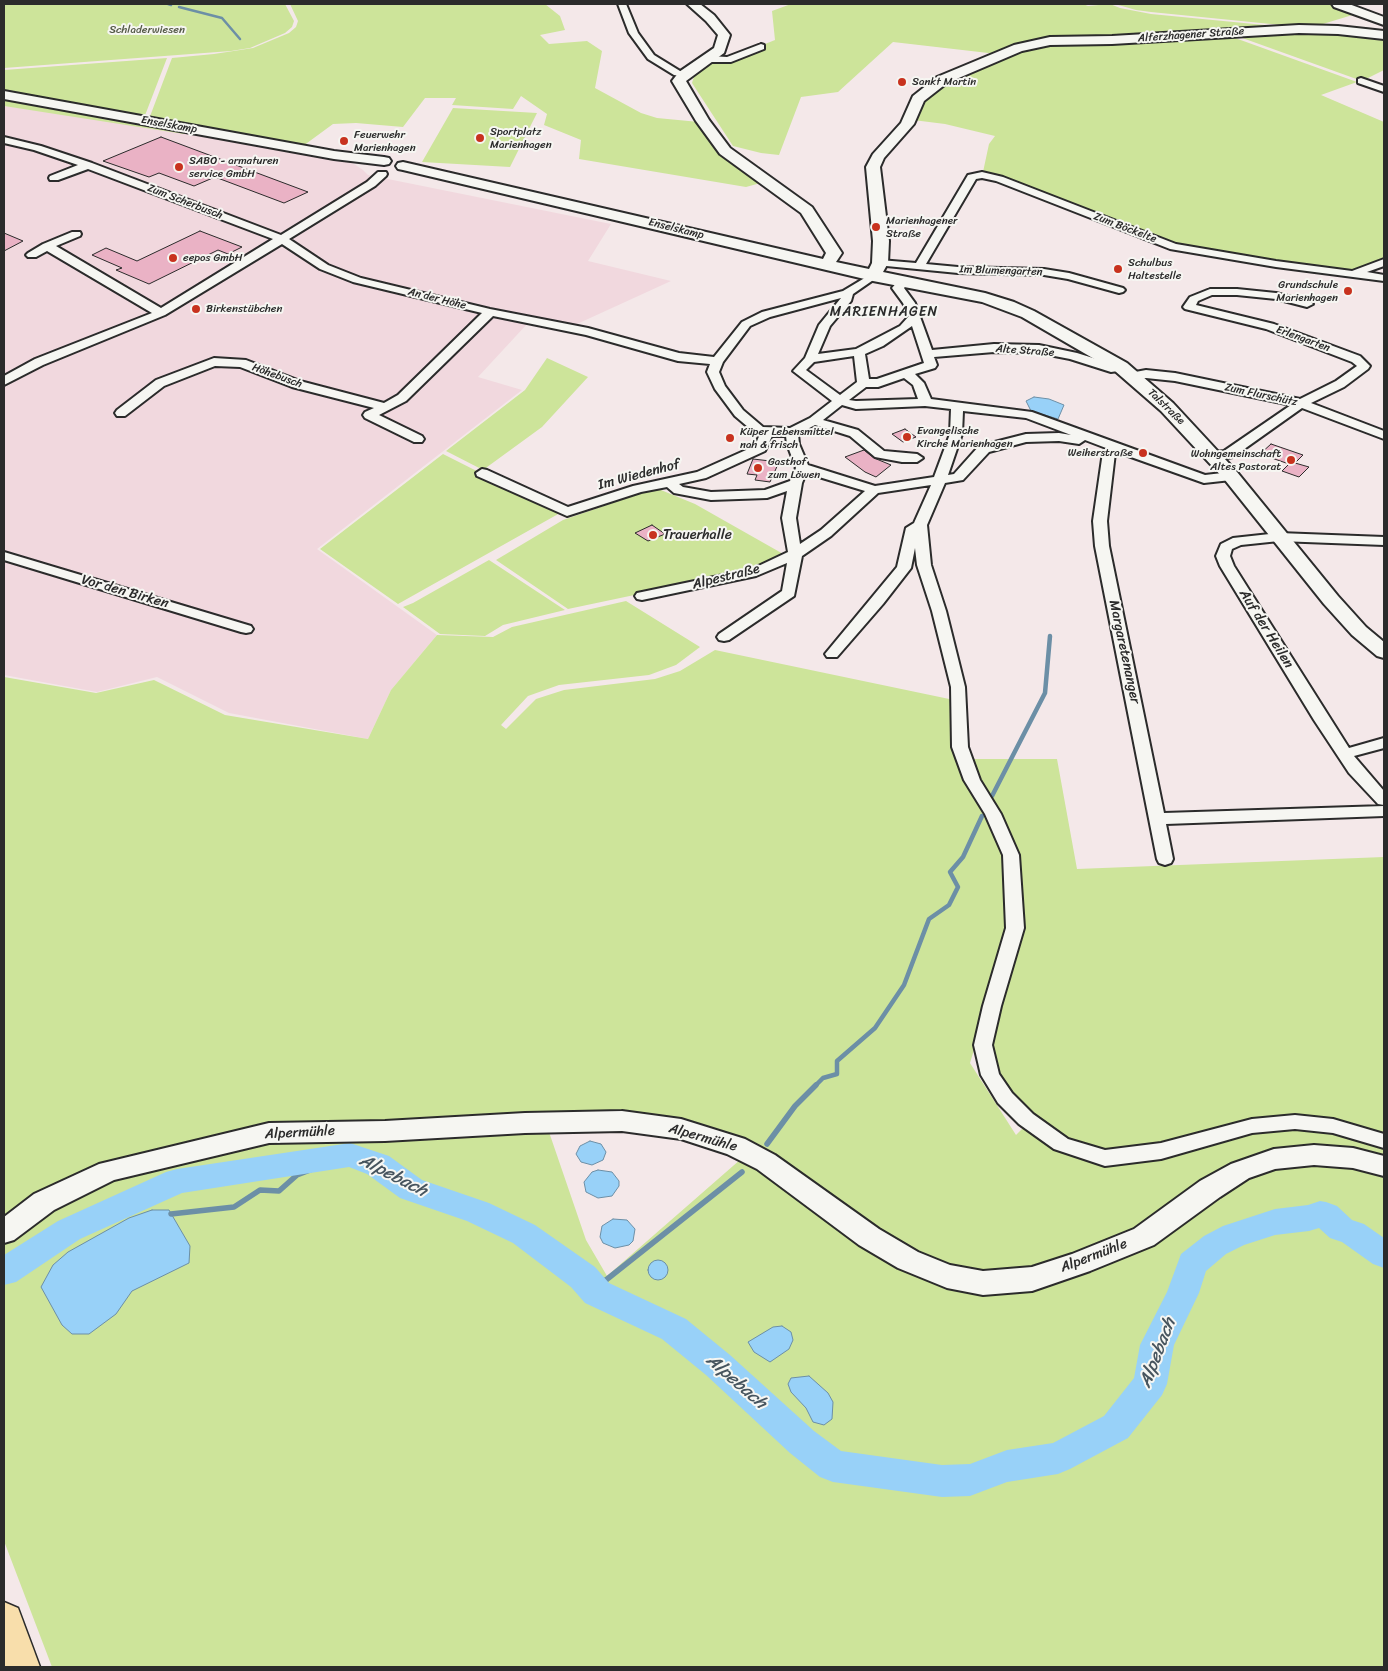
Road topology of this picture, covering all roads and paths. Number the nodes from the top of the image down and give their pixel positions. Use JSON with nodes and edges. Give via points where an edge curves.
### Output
{"nodes":[{"id":1,"x":622,"y":4,"type":"edge"},
{"id":2,"x":693,"y":4,"type":"edge"},
{"id":3,"x":1338,"y":4,"type":"edge"},
{"id":4,"x":1384,"y":21,"type":"edge"},
{"id":5,"x":1384,"y":35,"type":"edge"},
{"id":6,"x":761,"y":47,"type":"dead end"},
{"id":7,"x":710,"y":59,"type":"junction"},
{"id":8,"x":684,"y":75,"type":"junction"},
{"id":9,"x":1361,"y":81,"type":"dead end"},
{"id":10,"x":1384,"y":89,"type":"edge"},
{"id":11,"x":4,"y":95,"type":"edge"},
{"id":12,"x":4,"y":140,"type":"edge"},
{"id":13,"x":88,"y":165,"type":"junction"},
{"id":14,"x":379,"y":168,"type":"junction"},
{"id":15,"x":54,"y":178,"type":"dead end"},
{"id":16,"x":76,"y":234,"type":"dead end"},
{"id":17,"x":282,"y":238,"type":"junction"},
{"id":18,"x":47,"y":246,"type":"junction"},
{"id":19,"x":32,"y":255,"type":"dead end"},
{"id":20,"x":1384,"y":262,"type":"edge"},
{"id":21,"x":920,"y":265,"type":"junction"},
{"id":22,"x":827,"y":266,"type":"junction"},
{"id":23,"x":876,"y":270,"type":"junction"},
{"id":24,"x":1355,"y":273,"type":"junction"},
{"id":25,"x":1384,"y":278,"type":"edge"},
{"id":26,"x":903,"y":282,"type":"junction"},
{"id":27,"x":1120,"y":290,"type":"dead end"},
{"id":28,"x":847,"y":293,"type":"junction"},
{"id":29,"x":1307,"y":304,"type":"dead end"},
{"id":30,"x":490,"y":312,"type":"junction"},
{"id":31,"x":161,"y":313,"type":"junction"},
{"id":32,"x":915,"y":317,"type":"junction"},
{"id":33,"x":859,"y":352,"type":"junction"},
{"id":34,"x":810,"y":359,"type":"junction"},
{"id":35,"x":929,"y":359,"type":"junction"},
{"id":36,"x":717,"y":361,"type":"junction"},
{"id":37,"x":1127,"y":372,"type":"junction"},
{"id":38,"x":907,"y":374,"type":"junction"},
{"id":39,"x":4,"y":381,"type":"edge"},
{"id":40,"x":863,"y":383,"type":"junction"},
{"id":41,"x":840,"y":401,"type":"junction"},
{"id":42,"x":925,"y":402,"type":"junction"},
{"id":43,"x":1302,"y":403,"type":"junction"},
{"id":44,"x":386,"y":407,"type":"junction"},
{"id":45,"x":957,"y":407,"type":"junction"},
{"id":46,"x":121,"y":413,"type":"dead end"},
{"id":47,"x":814,"y":421,"type":"junction"},
{"id":48,"x":767,"y":432,"type":"junction"},
{"id":49,"x":792,"y":432,"type":"junction"},
{"id":50,"x":1384,"y":435,"type":"edge"},
{"id":51,"x":418,"y":439,"type":"dead end"},
{"id":52,"x":1096,"y":439,"type":"junction"},
{"id":53,"x":1115,"y":447,"type":"junction"},
{"id":54,"x":1214,"y":456,"type":"junction"},
{"id":55,"x":917,"y":458,"type":"dead end"},
{"id":56,"x":802,"y":468,"type":"junction"},
{"id":57,"x":482,"y":473,"type":"dead end"},
{"id":58,"x":1231,"y":476,"type":"junction"},
{"id":59,"x":940,"y":479,"type":"junction"},
{"id":60,"x":669,"y":482,"type":"junction"},
{"id":61,"x":795,"y":483,"type":"junction"},
{"id":62,"x":874,"y":490,"type":"junction"},
{"id":63,"x":920,"y":525,"type":"junction"},
{"id":64,"x":1279,"y":537,"type":"junction"},
{"id":65,"x":1384,"y":541,"type":"edge"},
{"id":66,"x":795,"y":554,"type":"junction"},
{"id":67,"x":4,"y":556,"type":"edge"},
{"id":68,"x":642,"y":596,"type":"dead end"},
{"id":69,"x":246,"y":629,"type":"dead end"},
{"id":70,"x":724,"y":638,"type":"dead end"},
{"id":71,"x":1384,"y":652,"type":"edge"},
{"id":72,"x":832,"y":654,"type":"dead end"},
{"id":73,"x":1384,"y":742,"type":"edge"},
{"id":74,"x":1345,"y":754,"type":"junction"},
{"id":75,"x":1384,"y":800,"type":"edge"},
{"id":76,"x":1384,"y":811,"type":"edge"},
{"id":77,"x":1157,"y":819,"type":"junction"},
{"id":78,"x":1165,"y":859,"type":"dead end"},
{"id":79,"x":1384,"y":1141,"type":"edge"},
{"id":80,"x":1384,"y":1166,"type":"edge"},
{"id":81,"x":4,"y":1232,"type":"edge"},
{"id":82,"x":4,"y":1621,"type":"edge"},
{"id":83,"x":20,"y":1667,"type":"edge"}],
"edges":[{"from":1,"to":8,"type":"street","via":[[634,33],[651,57]]},
{"from":2,"to":7,"type":"main road","via":[[724,35],[720,50]]},
{"from":3,"to":4,"type":"main road"},
{"from":5,"to":23,"type":"main road","name":"Alferzhagener Straße","via":[[1320,29],[1050,42],[1032,44],[942,80],[918,98],[907,124],[873,167],[880,227]]},
{"from":6,"to":7,"type":"street","via":[[728,60]]},
{"from":7,"to":8,"type":"main road"},
{"from":8,"to":22,"type":"main road","via":[[679,81],[725,151],[807,210],[834,254]]},
{"from":9,"to":10,"type":"street"},
{"from":11,"to":14,"type":"main road","name":"Enselskamp","via":[[334,155]]},
{"from":12,"to":13,"type":"street","name":"Zum Scherbusch"},
{"from":13,"to":15,"type":"street"},
{"from":13,"to":17,"type":"street","name":"Zum Scherbusch"},
{"from":14,"to":17,"type":"street","via":[[371,184]]},
{"from":14,"to":22,"type":"main road","name":"Enselskamp","via":[[479,183]]},
{"from":16,"to":18,"type":"street"},
{"from":17,"to":30,"type":"street","name":"An der Höhe","via":[[324,267],[357,280]]},
{"from":17,"to":31,"type":"street"},
{"from":18,"to":19,"type":"street"},
{"from":18,"to":31,"type":"street"},
{"from":20,"to":24,"type":"street"},
{"from":21,"to":23,"type":"street","name":"Im Blumengarten"},
{"from":21,"to":24,"type":"street","name":"Zum Böckelte","via":[[963,190],[972,177],[982,175],[1000,179],[1174,247]]},
{"from":21,"to":27,"type":"street","name":"Im Blumengarten","via":[[958,270],[1044,272]]},
{"from":22,"to":23,"type":"main road","name":"Enselskamp"},
{"from":23,"to":26,"type":"main road","name":"Talstraße"},
{"from":23,"to":28,"type":"street"},
{"from":24,"to":25,"type":"street","name":"Zum Böckelte"},
{"from":26,"to":32,"type":"street","via":[[898,288]]},
{"from":26,"to":37,"type":"main road","name":"Talstraße","via":[[1008,305]]},
{"from":28,"to":34,"type":"street","via":[[847,299],[824,325]]},
{"from":28,"to":36,"type":"street","via":[[766,314],[746,324]]},
{"from":29,"to":43,"type":"street","name":"Erlengarten","via":[[1276,296],[1210,292],[1194,299],[1189,307],[1270,326],[1356,359],[1364,366],[1340,384]]},
{"from":30,"to":36,"type":"street","name":"An der Höhe","via":[[588,332],[678,357]]},
{"from":30,"to":44,"type":"street","via":[[402,398]]},
{"from":31,"to":39,"type":"street","via":[[39,362]]},
{"from":32,"to":33,"type":"street","via":[[904,328]]},
{"from":32,"to":35,"type":"street"},
{"from":33,"to":34,"type":"street"},
{"from":33,"to":40,"type":"street"},
{"from":34,"to":41,"type":"street","via":[[798,371]]},
{"from":35,"to":37,"type":"street","name":"Alte Straße","via":[[994,348],[1040,349]]},
{"from":35,"to":38,"type":"street","name":"Alte Straße"},
{"from":36,"to":48,"type":"street","via":[[714,372],[728,400],[758,430]]},
{"from":37,"to":43,"type":"street","name":"Zum Flurschütz","via":[[1175,377]]},
{"from":37,"to":54,"type":"main road","name":"Talstraße","via":[[1167,407]]},
{"from":38,"to":40,"type":"street","name":"Alte Straße","via":[[878,383]]},
{"from":38,"to":42,"type":"street","via":[[918,383]]},
{"from":40,"to":41,"type":"street"},
{"from":41,"to":42,"type":"street","via":[[856,405]]},
{"from":41,"to":47,"type":"street"},
{"from":42,"to":45,"type":"street"},
{"from":43,"to":50,"type":"street","name":"Zum Flurschütz"},
{"from":43,"to":54,"type":"street","name":"Erlengarten","via":[[1228,454]]},
{"from":44,"to":46,"type":"street","name":"Höhebusch","via":[[296,384],[242,363],[214,362],[160,383]]},
{"from":44,"to":51,"type":"street","via":[[369,416]]},
{"from":45,"to":52,"type":"street","via":[[1028,415]]},
{"from":45,"to":59,"type":"street","via":[[956,434]]},
{"from":47,"to":49,"type":"street"},
{"from":47,"to":55,"type":"street","via":[[854,433],[880,454]]},
{"from":48,"to":49,"type":"street"},
{"from":48,"to":60,"type":"street","name":"Im Wiedenhof","via":[[760,448],[701,475]]},
{"from":49,"to":56,"type":"street"},
{"from":52,"to":53,"type":"street"},
{"from":52,"to":59,"type":"street","via":[[1018,440],[984,449],[958,477]]},
{"from":53,"to":58,"type":"street","via":[[1204,479]]},
{"from":53,"to":77,"type":"street","name":"Margaretenanger","via":[[1109,452],[1104,488],[1100,521],[1102,546]]},
{"from":54,"to":58,"type":"main road","name":"Talstraße"},
{"from":56,"to":61,"type":"street"},
{"from":56,"to":62,"type":"street"},
{"from":57,"to":60,"type":"street","name":"Im Wiedenhof","via":[[567,512],[619,494]]},
{"from":58,"to":64,"type":"main road","name":"Talstraße"},
{"from":59,"to":62,"type":"street"},
{"from":59,"to":63,"type":"street"},
{"from":60,"to":61,"type":"street","via":[[679,490],[710,496],[767,494]]},
{"from":61,"to":66,"type":"street","via":[[788,518]]},
{"from":62,"to":66,"type":"street","name":"Alpestraße","via":[[826,533]]},
{"from":63,"to":72,"type":"street","via":[[913,528],[904,568]]},
{"from":63,"to":79,"type":"street","via":[[924,565],[958,687],[960,747],[972,780],[993,814],[1011,855],[1015,928],[983,1045],[990,1075],[1005,1098],[1026,1119],[1061,1144],[1105,1158],[1162,1151],[1252,1126],[1296,1122],[1333,1126]]},
{"from":64,"to":65,"type":"street"},
{"from":64,"to":71,"type":"main road","name":"Talstraße","via":[[1359,631]]},
{"from":64,"to":74,"type":"street","name":"Auf der Heilen","via":[[1226,546],[1223,556]]},
{"from":66,"to":68,"type":"street","name":"Alpestraße","via":[[756,572]]},
{"from":66,"to":70,"type":"street","via":[[789,593]]},
{"from":67,"to":69,"type":"street","name":"Vor den Birken"},
{"from":73,"to":74,"type":"street"},
{"from":74,"to":75,"type":"street","name":"Auf der Heilen"},
{"from":76,"to":77,"type":"street"},
{"from":77,"to":78,"type":"street","name":"Margaretenanger"},
{"from":80,"to":81,"type":"main road","name":"Alpermühle","via":[[1353,1158],[1314,1155],[1274,1159],[1240,1171],[1210,1189],[1144,1237],[1032,1278],[983,1283],[947,1276],[908,1260],[869,1237],[766,1162],[736,1146],[681,1129],[622,1121],[269,1133],[108,1171],[44,1202]]},
{"from":82,"to":83,"type":"highway"}]}
